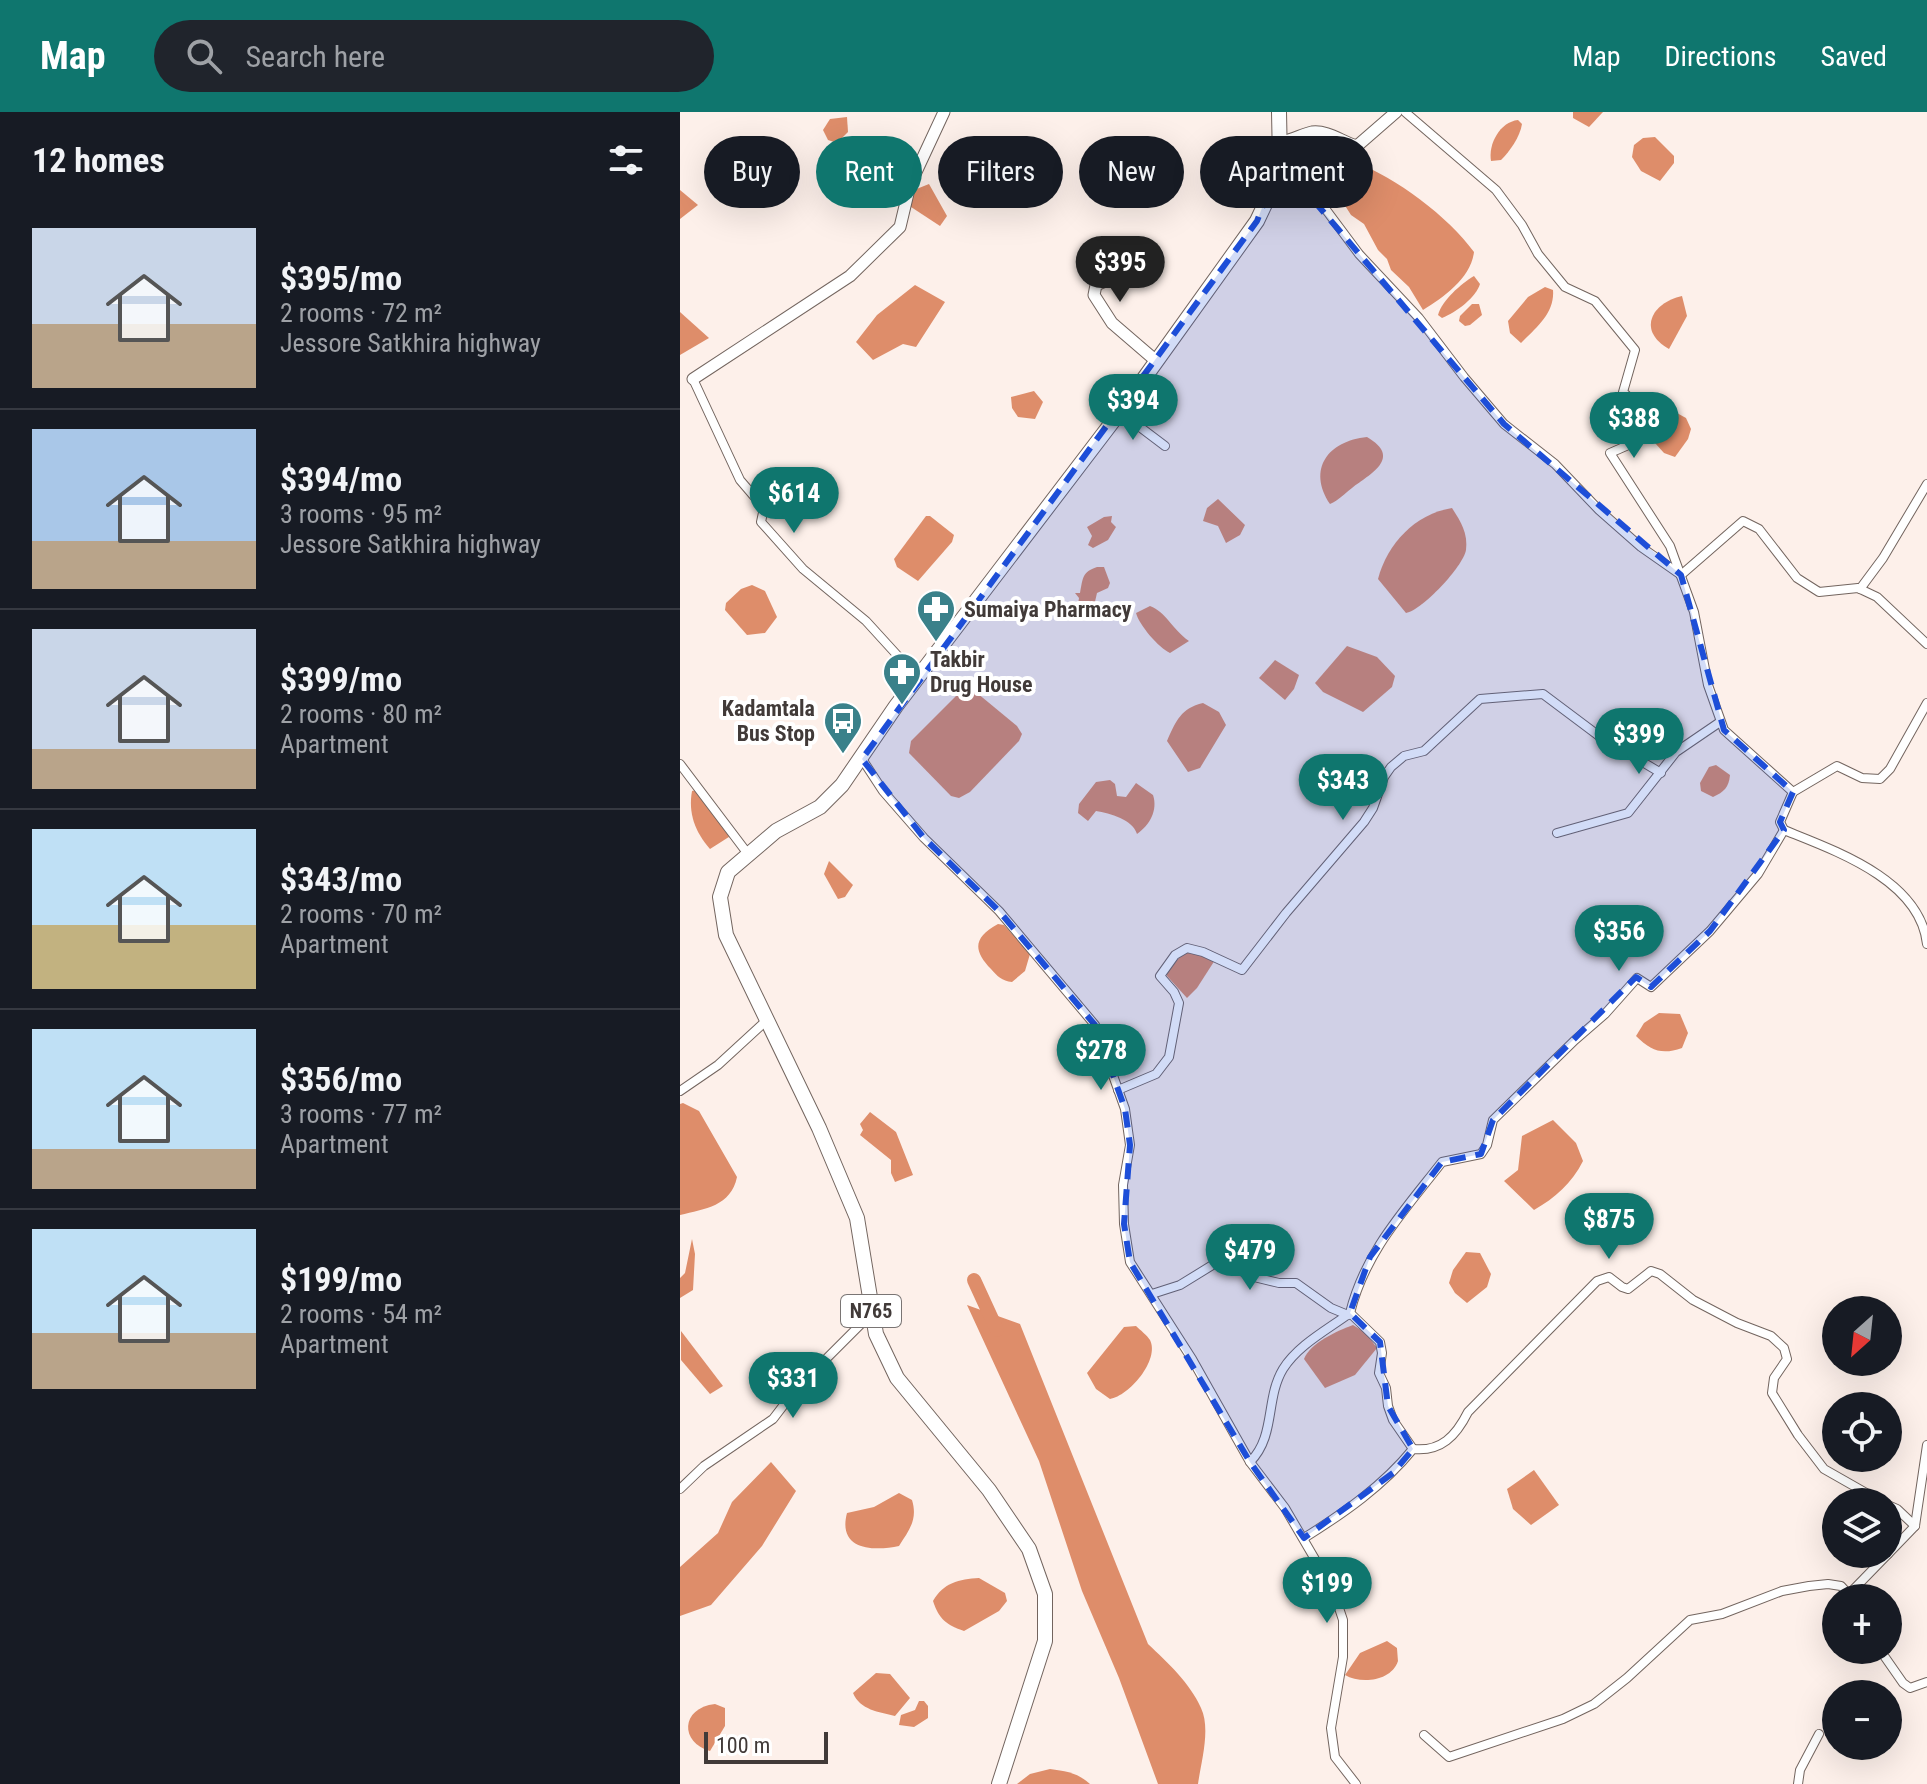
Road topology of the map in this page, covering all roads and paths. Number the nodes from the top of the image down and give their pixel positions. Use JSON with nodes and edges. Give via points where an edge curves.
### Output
{"nodes":[{"id":1,"x":944,"y":112,"type":"edge"},
{"id":2,"x":1279,"y":112,"type":"edge"},
{"id":3,"x":1396,"y":112,"type":"edge"},
{"id":4,"x":1405,"y":112,"type":"edge"},
{"id":5,"x":1280,"y":136,"type":"edge"},
{"id":6,"x":1306,"y":136,"type":"edge"},
{"id":7,"x":1334,"y":136,"type":"edge"},
{"id":8,"x":1368,"y":136,"type":"edge"},
{"id":9,"x":1263,"y":208,"type":"edge"},
{"id":10,"x":1325,"y":208,"type":"edge"},
{"id":11,"x":1134,"y":253,"type":"dead end"},
{"id":12,"x":1155,"y":360,"type":"junction"},
{"id":13,"x":693,"y":379,"type":"joint"},
{"id":14,"x":1120,"y":412,"type":"junction"},
{"id":15,"x":1165,"y":446,"type":"dead end"},
{"id":16,"x":1927,"y":484,"type":"edge"},
{"id":17,"x":1681,"y":575,"type":"junction"},
{"id":18,"x":1860,"y":589,"type":"junction"},
{"id":19,"x":1927,"y":644,"type":"edge"},
{"id":20,"x":918,"y":678,"type":"junction"},
{"id":21,"x":1927,"y":703,"type":"edge"},
{"id":22,"x":1720,"y":722,"type":"junction"},
{"id":23,"x":862,"y":759,"type":"junction"},
{"id":24,"x":680,"y":764,"type":"edge"},
{"id":25,"x":1661,"y":773,"type":"junction"},
{"id":26,"x":1793,"y":792,"type":"junction"},
{"id":27,"x":1784,"y":830,"type":"junction"},
{"id":28,"x":1557,"y":833,"type":"dead end"},
{"id":29,"x":748,"y":854,"type":"junction"},
{"id":30,"x":1927,"y":944,"type":"edge"},
{"id":31,"x":767,"y":1020,"type":"junction"},
{"id":32,"x":1118,"y":1090,"type":"junction"},
{"id":33,"x":680,"y":1091,"type":"edge"},
{"id":34,"x":1152,"y":1294,"type":"junction"},
{"id":35,"x":872,"y":1313,"type":"junction"},
{"id":36,"x":1349,"y":1314,"type":"junction"},
{"id":37,"x":1927,"y":1445,"type":"edge"},
{"id":38,"x":1413,"y":1449,"type":"junction"},
{"id":39,"x":1250,"y":1462,"type":"junction"},
{"id":40,"x":1857,"y":1488,"type":"edge"},
{"id":41,"x":680,"y":1489,"type":"edge"},
{"id":42,"x":1902,"y":1514,"type":"edge"},
{"id":43,"x":1915,"y":1526,"type":"junction"},
{"id":44,"x":1304,"y":1538,"type":"junction"},
{"id":45,"x":1902,"y":1539,"type":"edge"},
{"id":46,"x":1875,"y":1568,"type":"edge"},
{"id":47,"x":1861,"y":1584,"type":"edge"},
{"id":48,"x":1822,"y":1585,"type":"edge"},
{"id":49,"x":1890,"y":1664,"type":"edge"},
{"id":50,"x":1927,"y":1682,"type":"edge"},
{"id":51,"x":1819,"y":1734,"type":"dead end"},
{"id":52,"x":1424,"y":1735,"type":"dead end"},
{"id":53,"x":999,"y":1784,"type":"edge"},
{"id":54,"x":1356,"y":1784,"type":"edge"},
{"id":55,"x":1798,"y":1784,"type":"edge"}],
"edges":[{"from":1,"to":13,"type":"street","via":[[910,185],[900,227],[850,276]]},
{"from":2,"to":5,"type":"highway","number":"N765"},
{"from":3,"to":8,"type":"street"},
{"from":4,"to":17,"type":"street","via":[[1496,190],[1565,287],[1595,301],[1635,350],[1623,392],[1639,407],[1646,427],[1633,443],[1610,453],[1670,546]]},
{"from":6,"to":7,"type":"street"},
{"from":9,"to":12,"type":"highway","number":"N765"},
{"from":10,"to":17,"type":"street","via":[[1504,424],[1555,464],[1641,547]]},
{"from":11,"to":12,"type":"street","via":[[1117,276],[1096,285],[1094,295],[1112,323]]},
{"from":12,"to":14,"type":"highway","number":"N765"},
{"from":13,"to":20,"type":"street","via":[[740,480],[764,508],[761,522]]},
{"from":14,"to":15,"type":"street"},
{"from":14,"to":20,"type":"highway","number":"N765"},
{"from":16,"to":18,"type":"street"},
{"from":17,"to":18,"type":"street","via":[[1743,521],[1759,529],[1797,578],[1819,592]]},
{"from":17,"to":22,"type":"street"},
{"from":18,"to":19,"type":"street","via":[[1877,597]]},
{"from":20,"to":23,"type":"highway","number":"N765"},
{"from":21,"to":26,"type":"street","via":[[1880,779],[1862,778],[1837,766]]},
{"from":22,"to":25,"type":"street","via":[[1676,752]]},
{"from":22,"to":26,"type":"street"},
{"from":23,"to":29,"type":"highway","number":"N765","via":[[820,807]]},
{"from":23,"to":32,"type":"street","via":[[924,838],[999,911],[1095,1025]]},
{"from":24,"to":29,"type":"street"},
{"from":25,"to":28,"type":"street","via":[[1628,813]]},
{"from":25,"to":32,"type":"street","via":[[1543,694],[1480,699],[1424,751],[1404,756],[1391,767],[1364,822],[1242,970],[1187,948],[1175,955],[1160,976],[1179,1003],[1169,1057],[1156,1074]]},
{"from":26,"to":27,"type":"street","via":[[1780,822]]},
{"from":27,"to":30,"type":"street","via":[[1880,877],[1918,911]]},
{"from":27,"to":36,"type":"street","via":[[1758,874],[1710,931],[1651,987],[1637,978],[1493,1120],[1481,1154],[1442,1162],[1370,1257]]},
{"from":29,"to":31,"type":"highway","number":"N765","via":[[728,872],[721,905],[726,935]]},
{"from":31,"to":33,"type":"street"},
{"from":31,"to":35,"type":"highway","number":"N765","via":[[857,1218]]},
{"from":32,"to":34,"type":"street","via":[[1130,1145],[1123,1185],[1128,1250]]},
{"from":34,"to":36,"type":"street","via":[[1180,1285],[1219,1261],[1250,1276],[1296,1283]]},
{"from":34,"to":39,"type":"street"},
{"from":35,"to":41,"type":"street","via":[[773,1419]]},
{"from":35,"to":53,"type":"highway","number":"N765","via":[[897,1378],[989,1490],[1029,1549],[1045,1594],[1045,1641]]},
{"from":36,"to":38,"type":"street","via":[[1380,1342],[1379,1373],[1388,1406]]},
{"from":36,"to":39,"type":"street","via":[[1298,1350],[1283,1370],[1265,1441]]},
{"from":37,"to":43,"type":"street"},
{"from":38,"to":40,"type":"street","via":[[1446,1444],[1468,1412],[1597,1281],[1609,1277],[1628,1289],[1651,1271],[1693,1300],[1771,1336],[1784,1348],[1787,1359],[1774,1378],[1772,1393],[1824,1469]]},
{"from":38,"to":44,"type":"street","via":[[1393,1473]]},
{"from":39,"to":44,"type":"street"},
{"from":42,"to":43,"type":"street"},
{"from":43,"to":45,"type":"street"},
{"from":44,"to":54,"type":"street","via":[[1343,1620],[1343,1657],[1331,1728],[1335,1757]]},
{"from":46,"to":47,"type":"street"},
{"from":48,"to":52,"type":"street","via":[[1782,1591],[1690,1620],[1594,1704],[1563,1719],[1449,1757]]},
{"from":49,"to":50,"type":"street","via":[[1910,1688]]},
{"from":51,"to":55,"type":"street"}]}
